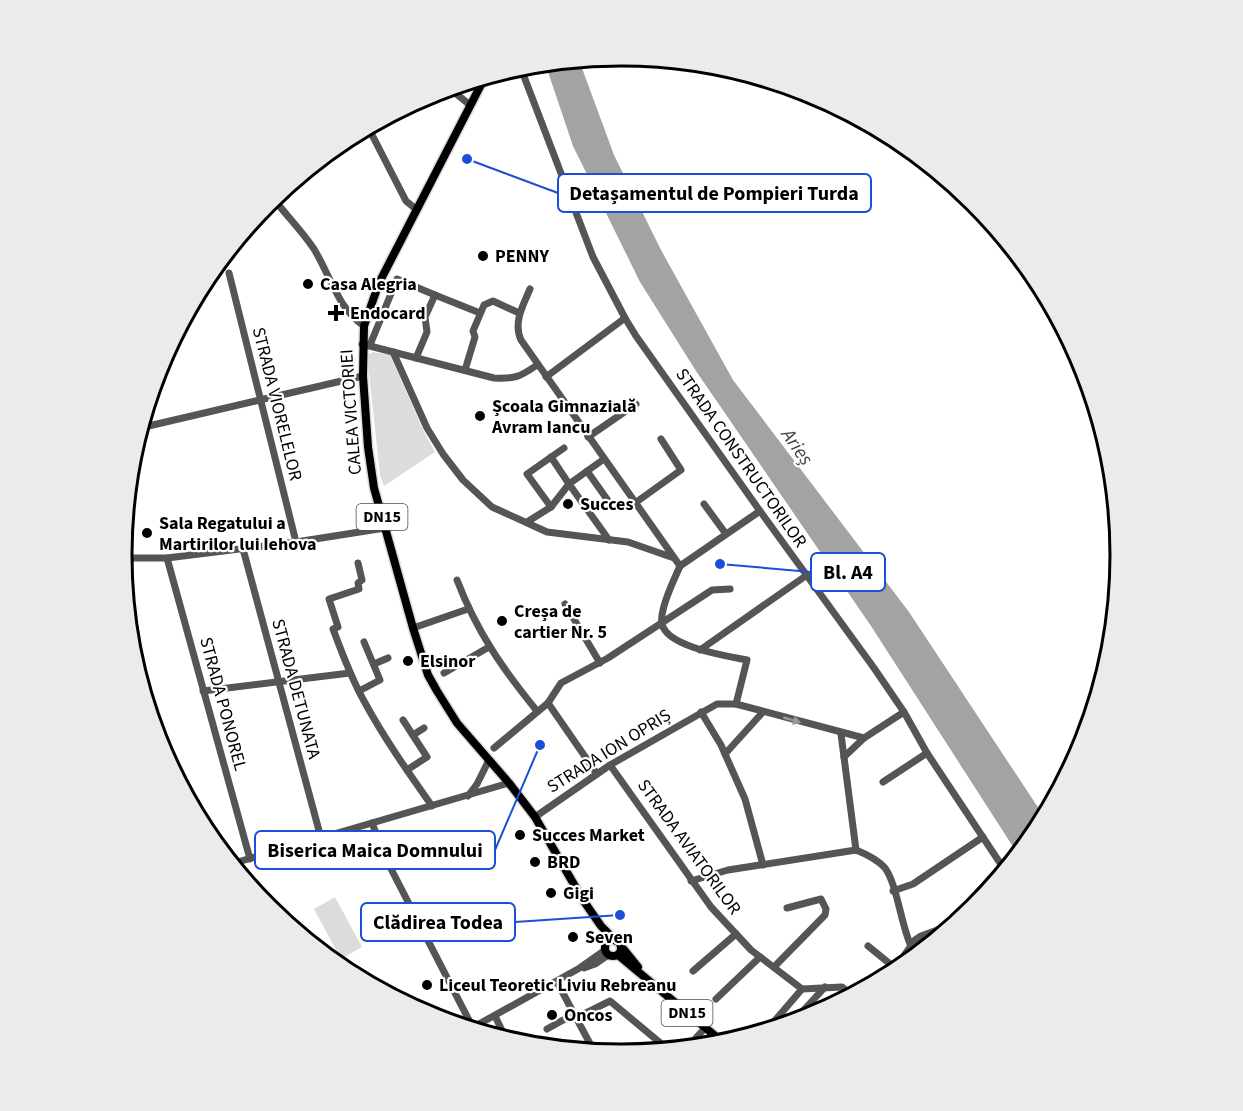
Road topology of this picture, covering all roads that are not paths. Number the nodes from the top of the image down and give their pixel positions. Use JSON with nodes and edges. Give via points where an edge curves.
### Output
{"nodes":[{"id":1,"x":524,"y":76,"type":"edge"},
{"id":2,"x":479,"y":88,"type":"edge"},
{"id":3,"x":457,"y":95,"type":"edge"},
{"id":4,"x":470,"y":105,"type":"junction"},
{"id":5,"x":372,"y":135,"type":"edge"},
{"id":6,"x":279,"y":205,"type":"edge"},
{"id":7,"x":416,"y":209,"type":"junction"},
{"id":8,"x":229,"y":273,"type":"dead end"},
{"id":9,"x":530,"y":289,"type":"dead end"},
{"id":10,"x":435,"y":295,"type":"junction"},
{"id":11,"x":480,"y":313,"type":"junction"},
{"id":12,"x":519,"y":313,"type":"junction"},
{"id":13,"x":625,"y":318,"type":"junction"},
{"id":14,"x":364,"y":326,"type":"junction"},
{"id":15,"x":366,"y":345,"type":"junction"},
{"id":16,"x":393,"y":352,"type":"junction"},
{"id":17,"x":416,"y":358,"type":"junction"},
{"id":18,"x":537,"y":365,"type":"junction"},
{"id":19,"x":465,"y":370,"type":"junction"},
{"id":20,"x":363,"y":376,"type":"junction"},
{"id":21,"x":546,"y":377,"type":"junction"},
{"id":22,"x":260,"y":399,"type":"junction"},
{"id":23,"x":636,"y":404,"type":"dead end"},
{"id":24,"x":150,"y":426,"type":"edge"},
{"id":25,"x":588,"y":437,"type":"junction"},
{"id":26,"x":660,"y":439,"type":"dead end"},
{"id":27,"x":564,"y":448,"type":"dead end"},
{"id":28,"x":550,"y":457,"type":"junction"},
{"id":29,"x":604,"y":459,"type":"junction"},
{"id":30,"x":587,"y":471,"type":"junction"},
{"id":31,"x":569,"y":484,"type":"junction"},
{"id":32,"x":609,"y":502,"type":"dead end"},
{"id":33,"x":635,"y":503,"type":"junction"},
{"id":34,"x":704,"y":504,"type":"dead end"},
{"id":35,"x":551,"y":507,"type":"junction"},
{"id":36,"x":760,"y":511,"type":"junction"},
{"id":37,"x":527,"y":522,"type":"junction"},
{"id":38,"x":385,"y":528,"type":"junction"},
{"id":39,"x":726,"y":534,"type":"junction"},
{"id":40,"x":609,"y":540,"type":"junction"},
{"id":41,"x":296,"y":542,"type":"junction"},
{"id":42,"x":243,"y":549,"type":"junction"},
{"id":43,"x":132,"y":558,"type":"edge"},
{"id":44,"x":167,"y":558,"type":"junction"},
{"id":45,"x":674,"y":558,"type":"junction"},
{"id":46,"x":358,"y":563,"type":"dead end"},
{"id":47,"x":680,"y":566,"type":"junction"},
{"id":48,"x":807,"y":576,"type":"junction"},
{"id":49,"x":457,"y":580,"type":"dead end"},
{"id":50,"x":730,"y":589,"type":"dead end"},
{"id":51,"x":565,"y":604,"type":"dead end"},
{"id":52,"x":468,"y":609,"type":"junction"},
{"id":53,"x":662,"y":624,"type":"junction"},
{"id":54,"x":413,"y":628,"type":"junction"},
{"id":55,"x":364,"y":642,"type":"dead end"},
{"id":56,"x":489,"y":647,"type":"junction"},
{"id":57,"x":700,"y":650,"type":"junction"},
{"id":58,"x":388,"y":658,"type":"dead end"},
{"id":59,"x":600,"y":663,"type":"junction"},
{"id":60,"x":374,"y":664,"type":"junction"},
{"id":61,"x":350,"y":673,"type":"junction"},
{"id":62,"x":444,"y":673,"type":"dead end"},
{"id":63,"x":278,"y":682,"type":"junction"},
{"id":64,"x":359,"y":691,"type":"junction"},
{"id":65,"x":203,"y":692,"type":"junction"},
{"id":66,"x":548,"y":703,"type":"junction"},
{"id":67,"x":736,"y":704,"type":"junction"},
{"id":68,"x":537,"y":711,"type":"junction"},
{"id":69,"x":701,"y":712,"type":"junction"},
{"id":70,"x":763,"y":712,"type":"junction"},
{"id":71,"x":904,"y":712,"type":"junction"},
{"id":72,"x":403,"y":720,"type":"dead end"},
{"id":73,"x":424,"y":728,"type":"dead end"},
{"id":74,"x":841,"y":734,"type":"junction"},
{"id":75,"x":413,"y":735,"type":"junction"},
{"id":76,"x":864,"y":738,"type":"junction"},
{"id":77,"x":494,"y":748,"type":"dead end"},
{"id":78,"x":927,"y":753,"type":"junction"},
{"id":79,"x":725,"y":754,"type":"junction"},
{"id":80,"x":844,"y":757,"type":"junction"},
{"id":81,"x":489,"y":760,"type":"junction"},
{"id":82,"x":610,"y":765,"type":"junction"},
{"id":83,"x":407,"y":770,"type":"junction"},
{"id":84,"x":597,"y":774,"type":"junction"},
{"id":85,"x":883,"y":782,"type":"dead end"},
{"id":86,"x":509,"y":783,"type":"junction"},
{"id":87,"x":468,"y":796,"type":"junction"},
{"id":88,"x":432,"y":807,"type":"junction"},
{"id":89,"x":535,"y":817,"type":"junction"},
{"id":90,"x":372,"y":823,"type":"junction"},
{"id":91,"x":982,"y":837,"type":"junction"},
{"id":92,"x":321,"y":838,"type":"junction"},
{"id":93,"x":856,"y":850,"type":"junction"},
{"id":94,"x":250,"y":859,"type":"junction"},
{"id":95,"x":240,"y":862,"type":"edge"},
{"id":96,"x":763,"y":865,"type":"junction"},
{"id":97,"x":1000,"y":865,"type":"edge"},
{"id":98,"x":691,"y":881,"type":"junction"},
{"id":99,"x":893,"y":891,"type":"junction"},
{"id":100,"x":787,"y":908,"type":"dead end"},
{"id":101,"x":601,"y":926,"type":"junction"},
{"id":102,"x":933,"y":933,"type":"edge"},
{"id":103,"x":736,"y":934,"type":"junction"},
{"id":104,"x":930,"y":934,"type":"joint"},
{"id":105,"x":868,"y":946,"type":"dead end"},
{"id":106,"x":911,"y":946,"type":"junction"},
{"id":107,"x":618,"y":947,"type":"junction"},
{"id":108,"x":606,"y":950,"type":"junction"},
{"id":109,"x":905,"y":954,"type":"edge"},
{"id":110,"x":760,"y":957,"type":"junction"},
{"id":111,"x":891,"y":964,"type":"edge"},
{"id":112,"x":774,"y":967,"type":"junction"},
{"id":113,"x":693,"y":971,"type":"dead end"},
{"id":114,"x":557,"y":982,"type":"junction"},
{"id":115,"x":825,"y":987,"type":"junction"},
{"id":116,"x":802,"y":989,"type":"junction"},
{"id":117,"x":846,"y":990,"type":"edge"},
{"id":118,"x":716,"y":999,"type":"dead end"},
{"id":119,"x":804,"y":1010,"type":"edge"},
{"id":120,"x":495,"y":1016,"type":"junction"},
{"id":121,"x":575,"y":1016,"type":"junction"},
{"id":122,"x":467,"y":1020,"type":"edge"},
{"id":123,"x":775,"y":1020,"type":"edge"},
{"id":124,"x":480,"y":1024,"type":"edge"},
{"id":125,"x":705,"y":1028,"type":"junction"},
{"id":126,"x":547,"y":1029,"type":"dead end"},
{"id":127,"x":502,"y":1030,"type":"edge"},
{"id":128,"x":715,"y":1036,"type":"edge"},
{"id":129,"x":695,"y":1039,"type":"edge"},
{"id":130,"x":661,"y":1043,"type":"edge"},
{"id":131,"x":590,"y":1044,"type":"edge"}],
"edges":[{"from":1,"to":13,"type":"street","name":"STRADA CONSTRUCTORILOR","via":[[593,257]]},
{"from":2,"to":4,"type":"main road","name":"CALEA VICTORIEI","number":"DN15"},
{"from":3,"to":4,"type":"street"},
{"from":4,"to":7,"type":"main road","name":"CALEA VICTORIEI","number":"DN15"},
{"from":5,"to":7,"type":"street","via":[[405,201]]},
{"from":6,"to":14,"type":"street","via":[[313,249],[353,320]]},
{"from":7,"to":14,"type":"main road","name":"CALEA VICTORIEI","number":"DN15","via":[[379,283]]},
{"from":8,"to":22,"type":"street","name":"STRADA VIORELELOR"},
{"from":9,"to":12,"type":"street"},
{"from":10,"to":11,"type":"street"},
{"from":10,"to":15,"type":"street","via":[[397,279]]},
{"from":10,"to":17,"type":"street","via":[[425,317],[427,332]]},
{"from":11,"to":12,"type":"street","via":[[493,301]]},
{"from":11,"to":19,"type":"street"},
{"from":12,"to":18,"type":"street","via":[[519,336]]},
{"from":13,"to":21,"type":"street"},
{"from":13,"to":36,"type":"street","name":"STRADA CONSTRUCTORILOR"},
{"from":14,"to":15,"type":"main road","name":"CALEA VICTORIEI","number":"DN15"},
{"from":15,"to":16,"type":"street"},
{"from":15,"to":20,"type":"main road","name":"CALEA VICTORIEI","number":"DN15"},
{"from":16,"to":17,"type":"street"},
{"from":16,"to":37,"type":"street","via":[[428,428],[458,475],[492,507]]},
{"from":17,"to":19,"type":"street"},
{"from":18,"to":19,"type":"street","via":[[514,378],[494,378]]},
{"from":18,"to":21,"type":"street"},
{"from":20,"to":22,"type":"street"},
{"from":20,"to":38,"type":"main road","name":"CALEA VICTORIEI","number":"DN15","via":[[368,447]]},
{"from":21,"to":25,"type":"street"},
{"from":22,"to":24,"type":"street"},
{"from":22,"to":41,"type":"street","name":"STRADA VIORELELOR"},
{"from":23,"to":25,"type":"street"},
{"from":25,"to":29,"type":"street"},
{"from":26,"to":33,"type":"street","via":[[681,470]]},
{"from":27,"to":28,"type":"street"},
{"from":28,"to":31,"type":"street"},
{"from":28,"to":35,"type":"street","via":[[527,474]]},
{"from":29,"to":30,"type":"street"},
{"from":29,"to":33,"type":"street"},
{"from":30,"to":31,"type":"street"},
{"from":30,"to":32,"type":"street"},
{"from":31,"to":35,"type":"street"},
{"from":31,"to":40,"type":"street"},
{"from":33,"to":45,"type":"street"},
{"from":34,"to":39,"type":"street"},
{"from":35,"to":37,"type":"street"},
{"from":36,"to":39,"type":"street"},
{"from":36,"to":48,"type":"street","name":"STRADA CONSTRUCTORILOR"},
{"from":37,"to":40,"type":"street","via":[[547,532]]},
{"from":38,"to":41,"type":"street"},
{"from":38,"to":54,"type":"main road","name":"CALEA VICTORIEI","number":"DN15"},
{"from":39,"to":47,"type":"street"},
{"from":40,"to":45,"type":"street","via":[[628,542]]},
{"from":41,"to":42,"type":"street"},
{"from":42,"to":44,"type":"street"},
{"from":42,"to":63,"type":"street","name":"STRADA DETUNATA"},
{"from":43,"to":44,"type":"street"},
{"from":44,"to":65,"type":"street","name":"STRADA PONOREL"},
{"from":45,"to":47,"type":"street"},
{"from":46,"to":61,"type":"street","via":[[362,580],[359,589],[329,599],[338,627],[333,629]]},
{"from":47,"to":53,"type":"street","via":[[663,610]]},
{"from":48,"to":57,"type":"street"},
{"from":48,"to":71,"type":"street","name":"STRADA CONSTRUCTORILOR"},
{"from":49,"to":52,"type":"street"},
{"from":50,"to":53,"type":"street","via":[[712,590]]},
{"from":51,"to":59,"type":"street"},
{"from":52,"to":54,"type":"street"},
{"from":52,"to":56,"type":"street"},
{"from":53,"to":57,"type":"street","via":[[669,634]]},
{"from":53,"to":59,"type":"street"},
{"from":54,"to":81,"type":"main road","name":"CALEA VICTORIEI","number":"DN15","via":[[436,691]]},
{"from":55,"to":60,"type":"street"},
{"from":56,"to":62,"type":"street"},
{"from":56,"to":68,"type":"street"},
{"from":57,"to":67,"type":"street","via":[[747,660]]},
{"from":58,"to":60,"type":"street"},
{"from":59,"to":66,"type":"street","via":[[561,683]]},
{"from":60,"to":64,"type":"street","via":[[380,680]]},
{"from":61,"to":63,"type":"street"},
{"from":61,"to":64,"type":"street"},
{"from":63,"to":65,"type":"street"},
{"from":63,"to":92,"type":"street","name":"STRADA DETUNATA"},
{"from":64,"to":83,"type":"street"},
{"from":65,"to":94,"type":"street","name":"STRADA PONOREL"},
{"from":66,"to":68,"type":"street"},
{"from":66,"to":84,"type":"street"},
{"from":67,"to":69,"type":"street","name":"STRADA ION OPRIȘ","via":[[717,704]]},
{"from":67,"to":70,"type":"street"},
{"from":68,"to":77,"type":"street"},
{"from":69,"to":79,"type":"street"},
{"from":69,"to":82,"type":"street","name":"STRADA ION OPRIȘ"},
{"from":70,"to":74,"type":"street","one_way":true},
{"from":70,"to":79,"type":"street"},
{"from":71,"to":76,"type":"street"},
{"from":71,"to":78,"type":"street","name":"STRADA CONSTRUCTORILOR"},
{"from":72,"to":75,"type":"street"},
{"from":73,"to":75,"type":"street"},
{"from":74,"to":76,"type":"street"},
{"from":74,"to":80,"type":"street"},
{"from":75,"to":83,"type":"street","via":[[427,757]]},
{"from":76,"to":80,"type":"street"},
{"from":78,"to":85,"type":"street"},
{"from":78,"to":91,"type":"street","name":"STRADA CONSTRUCTORILOR"},
{"from":79,"to":96,"type":"street","via":[[745,799]]},
{"from":80,"to":93,"type":"street"},
{"from":81,"to":86,"type":"main road","name":"CALEA VICTORIEI","number":"DN15"},
{"from":81,"to":87,"type":"street"},
{"from":82,"to":84,"type":"street","name":"STRADA ION OPRIȘ"},
{"from":82,"to":98,"type":"street","name":"STRADA AVIATORILOR"},
{"from":83,"to":88,"type":"street"},
{"from":84,"to":89,"type":"street","name":"STRADA ION OPRIȘ"},
{"from":86,"to":87,"type":"street"},
{"from":86,"to":89,"type":"main road","name":"CALEA VICTORIEI","number":"DN15"},
{"from":87,"to":88,"type":"street"},
{"from":88,"to":90,"type":"street"},
{"from":89,"to":101,"type":"main road","name":"CALEA VICTORIEI","number":"DN15"},
{"from":90,"to":92,"type":"street"},
{"from":90,"to":122,"type":"street"},
{"from":91,"to":97,"type":"street","name":"STRADA CONSTRUCTORILOR"},
{"from":91,"to":99,"type":"street","via":[[913,884]]},
{"from":92,"to":94,"type":"street"},
{"from":93,"to":96,"type":"street"},
{"from":93,"to":99,"type":"street","via":[[885,868]]},
{"from":94,"to":95,"type":"street"},
{"from":96,"to":98,"type":"street"},
{"from":98,"to":103,"type":"street","name":"STRADA AVIATORILOR"},
{"from":99,"to":106,"type":"street"},
{"from":100,"to":112,"type":"street","via":[[821,900],[826,909],[825,915]]},
{"from":101,"to":107,"type":"main road","name":"CALEA VICTORIEI","number":"DN15"},
{"from":101,"to":108,"type":"main road","name":"CALEA VICTORIEI","number":"DN15"},
{"from":102,"to":104,"type":"street"},
{"from":103,"to":110,"type":"street","name":"STRADA AVIATORILOR"},
{"from":103,"to":113,"type":"street"},
{"from":104,"to":106,"type":"street","via":[[921,936]]},
{"from":105,"to":111,"type":"street"},
{"from":106,"to":109,"type":"street"},
{"from":107,"to":108,"type":"main road","via":[[611,940]]},
{"from":107,"to":108,"type":"main road","via":[[613,957]]},
{"from":107,"to":125,"type":"main road","name":"CALEA VICTORIEI","number":"DN15","via":[[650,981]]},
{"from":108,"to":114,"type":"street"},
{"from":110,"to":112,"type":"street","name":"STRADA AVIATORILOR"},
{"from":110,"to":118,"type":"street"},
{"from":112,"to":116,"type":"street","name":"STRADA AVIATORILOR"},
{"from":114,"to":120,"type":"street"},
{"from":114,"to":121,"type":"street"},
{"from":115,"to":116,"type":"street"},
{"from":115,"to":117,"type":"street"},
{"from":115,"to":119,"type":"street"},
{"from":116,"to":123,"type":"street"},
{"from":120,"to":124,"type":"street"},
{"from":120,"to":127,"type":"street"},
{"from":121,"to":126,"type":"street"},
{"from":121,"to":130,"type":"street","via":[[610,1001]]},
{"from":121,"to":131,"type":"street"},
{"from":125,"to":128,"type":"main road","name":"CALEA VICTORIEI","number":"DN15"},
{"from":125,"to":129,"type":"street"}]}
